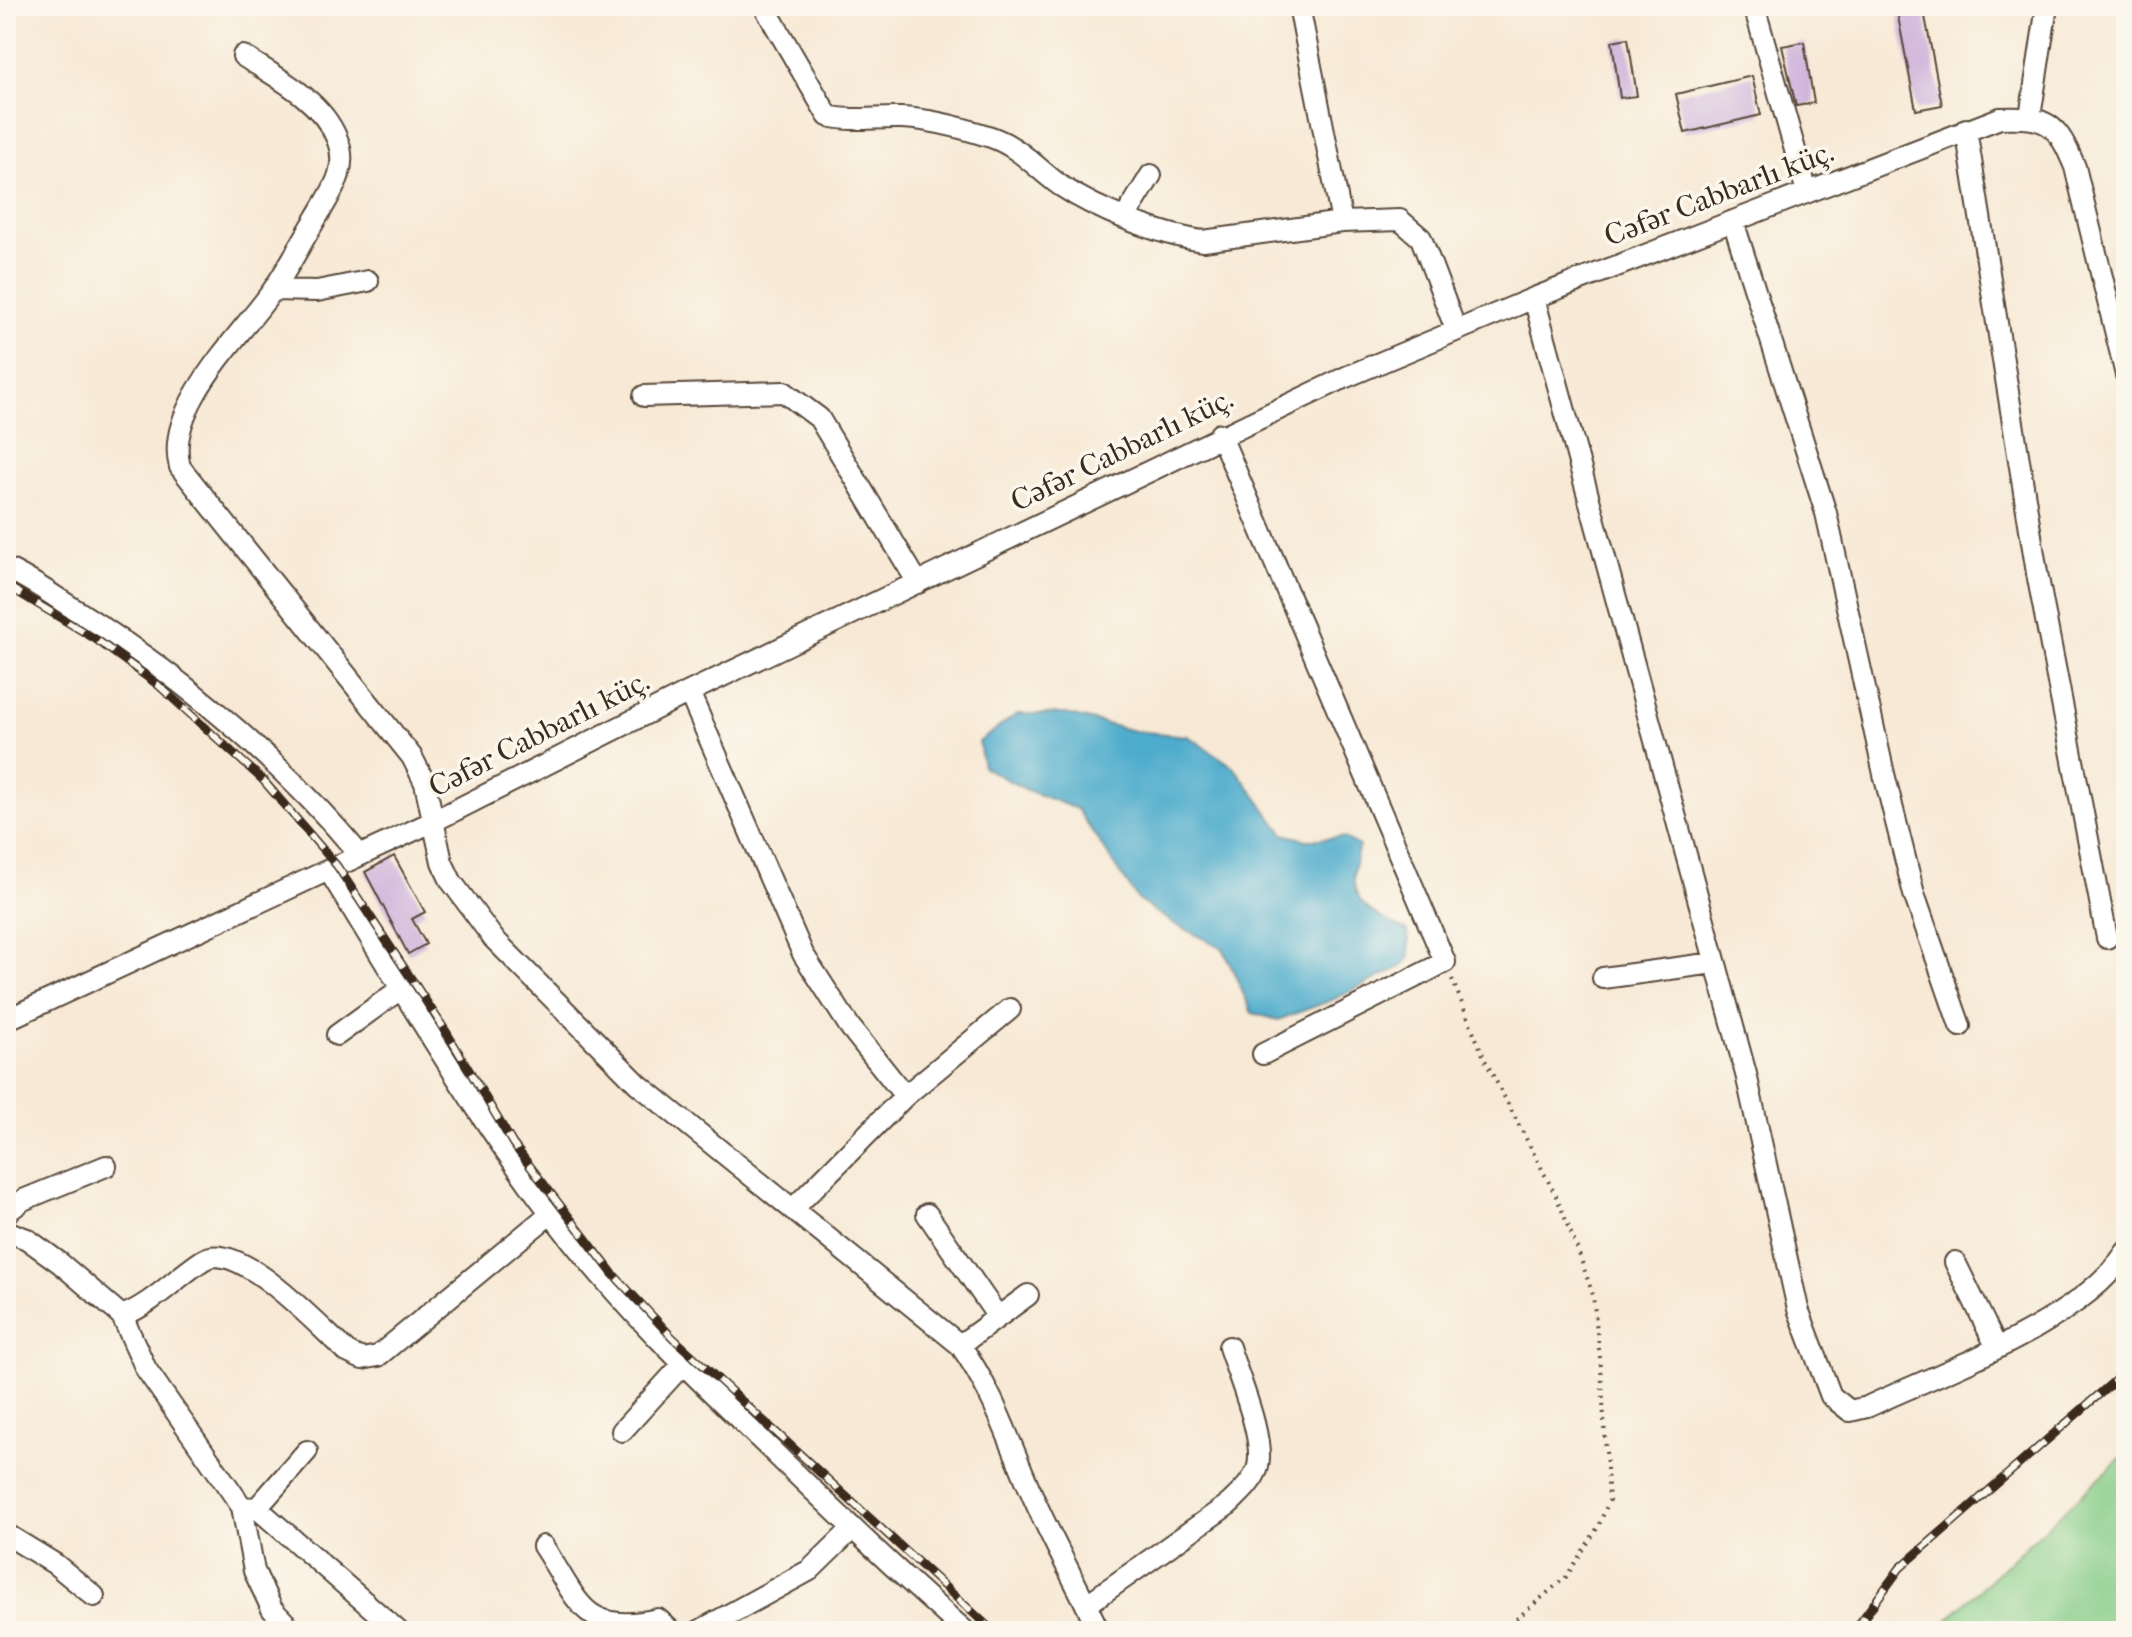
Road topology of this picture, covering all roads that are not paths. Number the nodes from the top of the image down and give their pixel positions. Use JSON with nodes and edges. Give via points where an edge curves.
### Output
{"nodes":[{"id":1,"x":764,"y":6,"type":"edge"},
{"id":2,"x":1299,"y":6,"type":"edge"},
{"id":3,"x":1754,"y":6,"type":"edge"},
{"id":4,"x":2047,"y":6,"type":"edge"},
{"id":5,"x":243,"y":56,"type":"dead end"},
{"id":6,"x":2030,"y":117,"type":"junction"},
{"id":7,"x":1966,"y":129,"type":"junction"},
{"id":8,"x":1151,"y":175,"type":"dead end"},
{"id":9,"x":1807,"y":192,"type":"junction"},
{"id":10,"x":1126,"y":216,"type":"junction"},
{"id":11,"x":1733,"y":221,"type":"junction"},
{"id":12,"x":1342,"y":222,"type":"junction"},
{"id":13,"x":368,"y":281,"type":"dead end"},
{"id":14,"x":274,"y":290,"type":"junction"},
{"id":15,"x":1534,"y":298,"type":"junction"},
{"id":16,"x":1456,"y":330,"type":"junction"},
{"id":17,"x":2126,"y":375,"type":"edge"},
{"id":18,"x":644,"y":396,"type":"dead end"},
{"id":19,"x":1220,"y":434,"type":"junction"},
{"id":20,"x":6,"y":568,"type":"edge"},
{"id":21,"x":918,"y":583,"type":"junction"},
{"id":22,"x":689,"y":692,"type":"junction"},
{"id":23,"x":434,"y":821,"type":"junction"},
{"id":24,"x":360,"y":855,"type":"junction"},
{"id":25,"x":329,"y":871,"type":"junction"},
{"id":26,"x":2107,"y":938,"type":"dead end"},
{"id":27,"x":1714,"y":963,"type":"junction"},
{"id":28,"x":1603,"y":978,"type":"dead end"},
{"id":29,"x":402,"y":988,"type":"junction"},
{"id":30,"x":1010,"y":1009,"type":"dead end"},
{"id":31,"x":6,"y":1020,"type":"edge"},
{"id":32,"x":1960,"y":1026,"type":"dead end"},
{"id":33,"x":337,"y":1035,"type":"dead end"},
{"id":34,"x":1263,"y":1054,"type":"dead end"},
{"id":35,"x":905,"y":1096,"type":"junction"},
{"id":36,"x":106,"y":1166,"type":"dead end"},
{"id":37,"x":794,"y":1208,"type":"junction"},
{"id":38,"x":6,"y":1213,"type":"edge"},
{"id":39,"x":551,"y":1213,"type":"junction"},
{"id":40,"x":927,"y":1214,"type":"dead end"},
{"id":41,"x":6,"y":1231,"type":"edge"},
{"id":42,"x":2126,"y":1252,"type":"edge"},
{"id":43,"x":1955,"y":1262,"type":"dead end"},
{"id":44,"x":1028,"y":1295,"type":"dead end"},
{"id":45,"x":122,"y":1316,"type":"junction"},
{"id":46,"x":998,"y":1317,"type":"junction"},
{"id":47,"x":960,"y":1345,"type":"junction"},
{"id":48,"x":1996,"y":1346,"type":"junction"},
{"id":49,"x":1229,"y":1347,"type":"dead end"},
{"id":50,"x":683,"y":1364,"type":"junction"},
{"id":51,"x":622,"y":1431,"type":"dead end"},
{"id":52,"x":307,"y":1451,"type":"dead end"},
{"id":53,"x":249,"y":1508,"type":"junction"},
{"id":54,"x":852,"y":1529,"type":"junction"},
{"id":55,"x":6,"y":1534,"type":"edge"},
{"id":56,"x":543,"y":1546,"type":"dead end"},
{"id":57,"x":94,"y":1596,"type":"dead end"},
{"id":58,"x":1086,"y":1605,"type":"junction"},
{"id":59,"x":293,"y":1631,"type":"edge"},
{"id":60,"x":398,"y":1631,"type":"edge"},
{"id":61,"x":671,"y":1631,"type":"edge"},
{"id":62,"x":699,"y":1631,"type":"edge"},
{"id":63,"x":965,"y":1631,"type":"edge"},
{"id":64,"x":1099,"y":1631,"type":"edge"}],
"edges":[{"from":1,"to":10,"type":"street","via":[[828,116],[905,118],[993,138],[1020,151],[1059,185]]},
{"from":2,"to":12,"type":"street"},
{"from":3,"to":9,"type":"street"},
{"from":4,"to":6,"type":"street"},
{"from":5,"to":14,"type":"street","via":[[324,115],[342,159],[338,181]]},
{"from":6,"to":7,"type":"street","name":"Cəfər Cabbarlı küç.","via":[[2000,118]]},
{"from":6,"to":17,"type":"street","via":[[2047,122],[2058,133],[2075,167]]},
{"from":7,"to":9,"type":"street","name":"Cəfər Cabbarlı küç."},
{"from":7,"to":26,"type":"street","via":[[2037,573]]},
{"from":8,"to":10,"type":"street"},
{"from":9,"to":11,"type":"street","name":"Cəfər Cabbarlı küç."},
{"from":10,"to":12,"type":"street","via":[[1203,241]]},
{"from":11,"to":15,"type":"street","name":"Cəfər Cabbarlı küç."},
{"from":11,"to":32,"type":"street","via":[[1826,513],[1907,864]]},
{"from":12,"to":16,"type":"street","via":[[1385,218],[1411,226],[1421,238]]},
{"from":13,"to":14,"type":"street","via":[[317,291]]},
{"from":14,"to":23,"type":"street","via":[[207,377],[181,422],[175,450],[180,467],[412,757]]},
{"from":15,"to":16,"type":"street","name":"Cəfər Cabbarlı küç."},
{"from":15,"to":27,"type":"street"},
{"from":16,"to":19,"type":"street","name":"Cəfər Cabbarlı küç."},
{"from":18,"to":21,"type":"street","via":[[784,392],[819,418]]},
{"from":19,"to":21,"type":"street","name":"Cəfər Cabbarlı küç."},
{"from":19,"to":34,"type":"street","via":[[1445,962]]},
{"from":20,"to":24,"type":"street","via":[[128,643],[180,684],[287,775]]},
{"from":21,"to":22,"type":"street","name":"Cəfər Cabbarlı küç."},
{"from":22,"to":23,"type":"street","name":"Cəfər Cabbarlı küç."},
{"from":22,"to":35,"type":"street","via":[[803,954],[850,1027]]},
{"from":23,"to":24,"type":"street","name":"Cəfər Cabbarlı küç."},
{"from":23,"to":37,"type":"street","via":[[451,881],[493,938],[638,1084]]},
{"from":24,"to":25,"type":"street","name":"Cəfər Cabbarlı küç."},
{"from":25,"to":29,"type":"street"},
{"from":25,"to":31,"type":"street","name":"Cəfər Cabbarlı küç."},
{"from":27,"to":28,"type":"street"},
{"from":27,"to":48,"type":"street","via":[[1758,1124],[1798,1309],[1831,1396],[1850,1411],[1867,1407]]},
{"from":29,"to":33,"type":"street"},
{"from":29,"to":39,"type":"street"},
{"from":30,"to":35,"type":"street"},
{"from":35,"to":37,"type":"street"},
{"from":36,"to":38,"type":"street","via":[[23,1200]]},
{"from":37,"to":47,"type":"street"},
{"from":39,"to":45,"type":"street","via":[[378,1356],[362,1359],[347,1352],[250,1265],[226,1256],[206,1258],[148,1305]]},
{"from":39,"to":50,"type":"street","via":[[606,1282]]},
{"from":40,"to":46,"type":"street"},
{"from":41,"to":45,"type":"street","via":[[60,1263]]},
{"from":42,"to":48,"type":"street","via":[[2096,1289],[2072,1307]]},
{"from":43,"to":48,"type":"street"},
{"from":44,"to":46,"type":"street"},
{"from":45,"to":53,"type":"street","via":[[146,1369]]},
{"from":46,"to":47,"type":"street"},
{"from":47,"to":58,"type":"street","via":[[988,1391]]},
{"from":49,"to":58,"type":"street","via":[[1259,1446],[1258,1468],[1250,1484]]},
{"from":50,"to":51,"type":"street"},
{"from":50,"to":54,"type":"street"},
{"from":52,"to":53,"type":"street"},
{"from":53,"to":59,"type":"street","via":[[254,1571],[272,1609]]},
{"from":53,"to":60,"type":"street"},
{"from":54,"to":62,"type":"street","via":[[810,1570]]},
{"from":54,"to":63,"type":"street"},
{"from":55,"to":57,"type":"street"},
{"from":56,"to":61,"type":"street","via":[[584,1608],[600,1621],[625,1626],[658,1619]]},
{"from":58,"to":64,"type":"street"}]}
